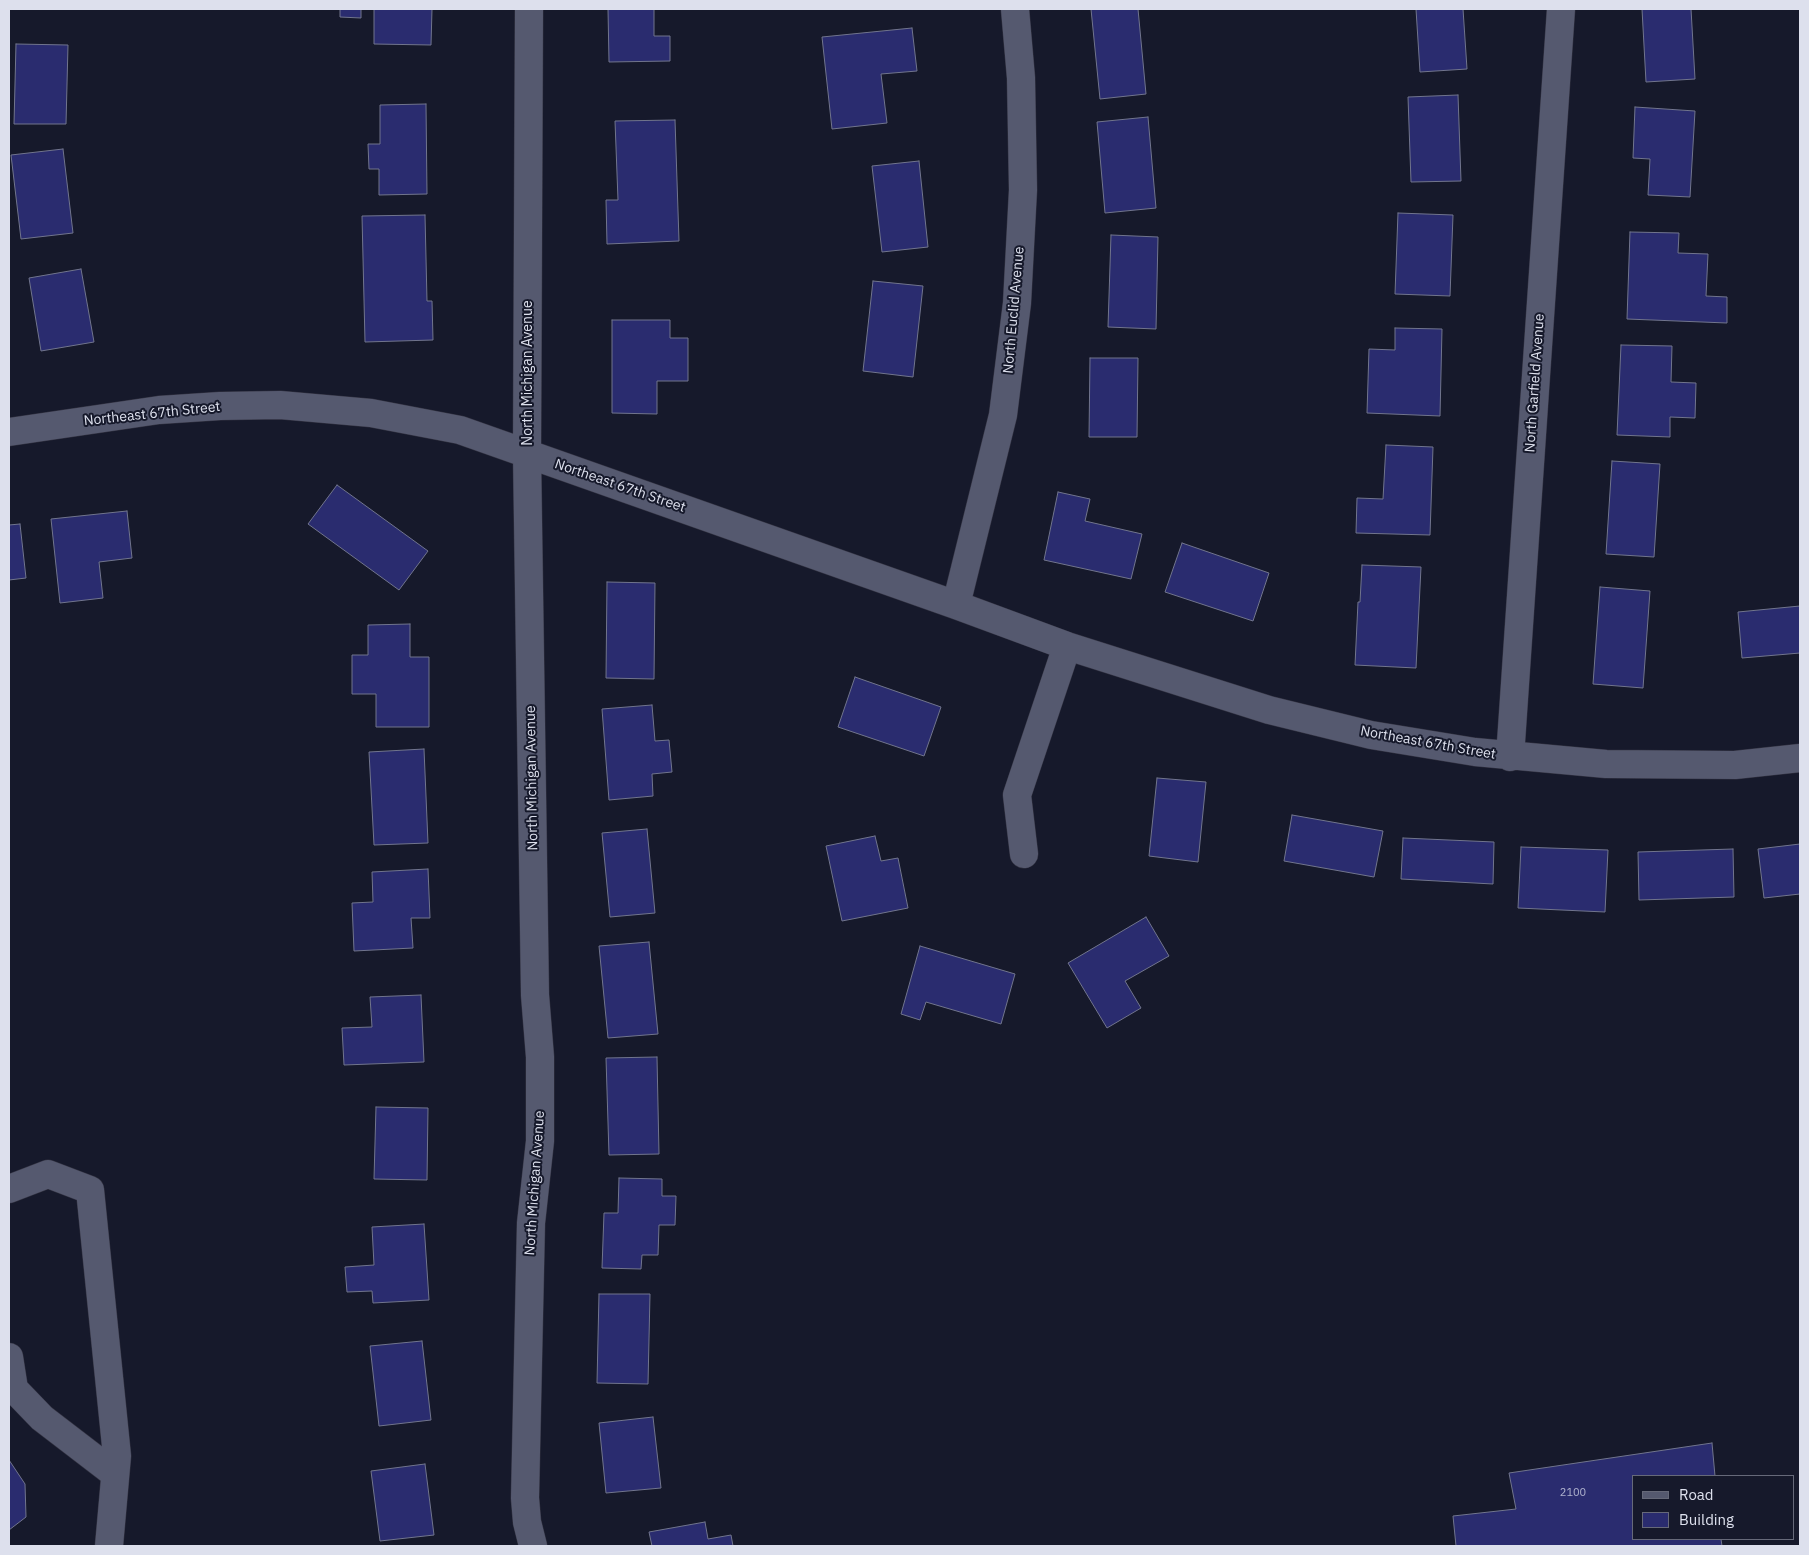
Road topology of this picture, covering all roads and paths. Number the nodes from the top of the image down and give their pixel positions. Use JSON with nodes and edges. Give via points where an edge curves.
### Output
{"nodes":[{"id":1,"x":529,"y":9,"type":"edge"},
{"id":2,"x":1015,"y":9,"type":"edge"},
{"id":3,"x":1561,"y":9,"type":"edge"},
{"id":4,"x":9,"y":432,"type":"edge"},
{"id":5,"x":528,"y":454,"type":"junction"},
{"id":6,"x":956,"y":605,"type":"junction"},
{"id":7,"x":1066,"y":646,"type":"junction"},
{"id":8,"x":1510,"y":756,"type":"junction"},
{"id":9,"x":1800,"y":758,"type":"edge"},
{"id":10,"x":1024,"y":854,"type":"dead end"},
{"id":11,"x":9,"y":1189,"type":"edge"},
{"id":12,"x":9,"y":1357,"type":"edge"},
{"id":13,"x":115,"y":1474,"type":"junction"},
{"id":14,"x":109,"y":1546,"type":"edge"},
{"id":15,"x":533,"y":1546,"type":"edge"}],
"edges":[{"from":1,"to":5,"type":"street","name":"North Michigan Avenue"},
{"from":2,"to":6,"type":"street","name":"North Euclid Avenue","via":[[1021,78],[1023,190],[1017,303],[1004,415]]},
{"from":3,"to":8,"type":"street","name":"North Garfield Avenue"},
{"from":4,"to":5,"type":"street","name":"Northeast 67th Street","via":[[159,410],[280,405],[371,413],[451,428]]},
{"from":5,"to":6,"type":"street","name":"Northeast 67th Street"},
{"from":5,"to":15,"type":"street","name":"North Michigan Avenue","via":[[535,995],[540,1057],[540,1141],[531,1223],[525,1498]]},
{"from":6,"to":7,"type":"street","name":"Northeast 67th Street"},
{"from":7,"to":8,"type":"street","name":"Northeast 67th Street","via":[[1269,710],[1371,735]]},
{"from":7,"to":10,"type":"street","via":[[1017,795]]},
{"from":8,"to":9,"type":"street","name":"Northeast 67th Street","via":[[1606,764],[1685,766]]},
{"from":11,"to":13,"type":"street","via":[[48,1174],[90,1190],[117,1456]]},
{"from":12,"to":13,"type":"street","via":[[14,1389],[42,1418]]},
{"from":13,"to":14,"type":"street"}]}
